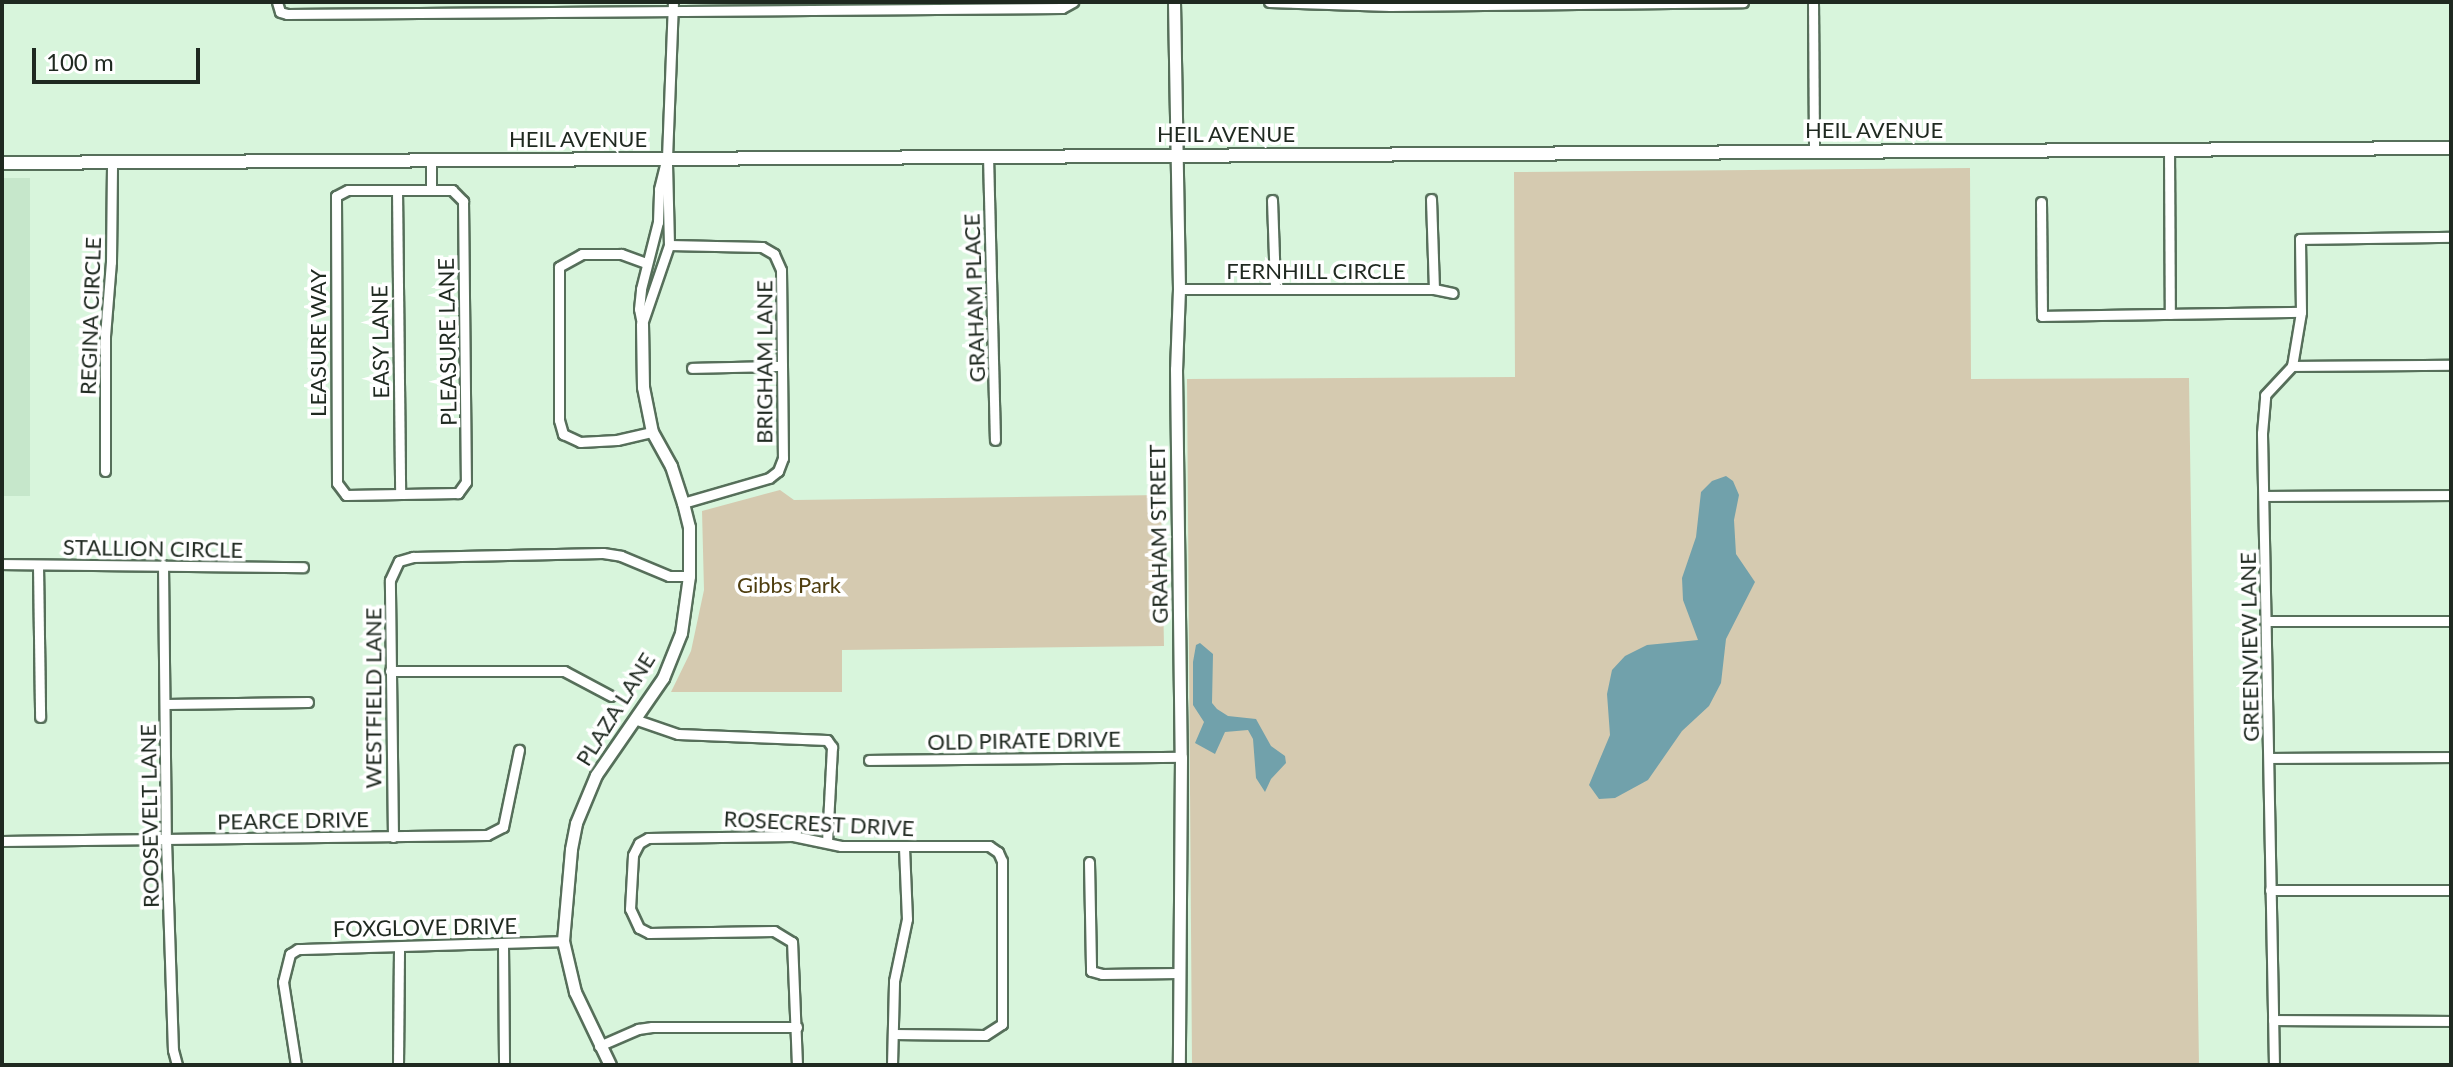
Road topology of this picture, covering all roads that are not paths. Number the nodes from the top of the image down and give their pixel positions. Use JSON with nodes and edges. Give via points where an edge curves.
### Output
{"nodes":[{"id":1,"x":277,"y":2,"type":"edge"},
{"id":2,"x":1174,"y":2,"type":"edge"},
{"id":3,"x":1269,"y":2,"type":"edge"},
{"id":4,"x":1743,"y":2,"type":"edge"},
{"id":5,"x":1813,"y":2,"type":"edge"},
{"id":6,"x":1071,"y":4,"type":"edge"},
{"id":7,"x":1390,"y":4,"type":"edge"},
{"id":8,"x":673,"y":5,"type":"edge"},
{"id":9,"x":809,"y":5,"type":"edge"},
{"id":10,"x":941,"y":5,"type":"edge"},
{"id":11,"x":407,"y":6,"type":"edge"},
{"id":12,"x":540,"y":6,"type":"edge"},
{"id":13,"x":2451,"y":148,"type":"edge"},
{"id":14,"x":2169,"y":149,"type":"junction"},
{"id":15,"x":1814,"y":150,"type":"junction"},
{"id":16,"x":1177,"y":154,"type":"junction"},
{"id":17,"x":988,"y":155,"type":"junction"},
{"id":18,"x":667,"y":158,"type":"junction"},
{"id":19,"x":431,"y":160,"type":"junction"},
{"id":20,"x":112,"y":162,"type":"junction"},
{"id":21,"x":2,"y":163,"type":"edge"},
{"id":22,"x":397,"y":190,"type":"junction"},
{"id":23,"x":431,"y":190,"type":"junction"},
{"id":24,"x":1431,"y":199,"type":"dead end"},
{"id":25,"x":1272,"y":200,"type":"dead end"},
{"id":26,"x":2041,"y":202,"type":"dead end"},
{"id":27,"x":2451,"y":237,"type":"edge"},
{"id":28,"x":669,"y":245,"type":"junction"},
{"id":29,"x":646,"y":263,"type":"junction"},
{"id":30,"x":1275,"y":287,"type":"junction"},
{"id":31,"x":1179,"y":289,"type":"junction"},
{"id":32,"x":1434,"y":289,"type":"junction"},
{"id":33,"x":1453,"y":293,"type":"dead end"},
{"id":34,"x":2301,"y":312,"type":"junction"},
{"id":35,"x":2170,"y":314,"type":"junction"},
{"id":36,"x":642,"y":324,"type":"junction"},
{"id":37,"x":2451,"y":365,"type":"edge"},
{"id":38,"x":782,"y":366,"type":"junction"},
{"id":39,"x":2292,"y":366,"type":"junction"},
{"id":40,"x":692,"y":368,"type":"dead end"},
{"id":41,"x":652,"y":432,"type":"junction"},
{"id":42,"x":995,"y":440,"type":"dead end"},
{"id":43,"x":105,"y":471,"type":"dead end"},
{"id":44,"x":400,"y":494,"type":"junction"},
{"id":45,"x":2451,"y":495,"type":"edge"},
{"id":46,"x":2264,"y":496,"type":"junction"},
{"id":47,"x":683,"y":503,"type":"junction"},
{"id":48,"x":2,"y":564,"type":"edge"},
{"id":49,"x":38,"y":565,"type":"junction"},
{"id":50,"x":163,"y":565,"type":"junction"},
{"id":51,"x":303,"y":567,"type":"dead end"},
{"id":52,"x":689,"y":576,"type":"junction"},
{"id":53,"x":2266,"y":621,"type":"junction"},
{"id":54,"x":2451,"y":621,"type":"edge"},
{"id":55,"x":390,"y":671,"type":"junction"},
{"id":56,"x":611,"y":696,"type":"dead end"},
{"id":57,"x":308,"y":702,"type":"dead end"},
{"id":58,"x":166,"y":704,"type":"junction"},
{"id":59,"x":40,"y":717,"type":"dead end"},
{"id":60,"x":637,"y":720,"type":"junction"},
{"id":61,"x":519,"y":750,"type":"dead end"},
{"id":62,"x":1181,"y":757,"type":"junction"},
{"id":63,"x":2451,"y":757,"type":"edge"},
{"id":64,"x":2269,"y":758,"type":"junction"},
{"id":65,"x":869,"y":760,"type":"dead end"},
{"id":66,"x":393,"y":837,"type":"junction"},
{"id":67,"x":166,"y":840,"type":"junction"},
{"id":68,"x":2,"y":841,"type":"edge"},
{"id":69,"x":827,"y":842,"type":"junction"},
{"id":70,"x":904,"y":846,"type":"junction"},
{"id":71,"x":1089,"y":862,"type":"dead end"},
{"id":72,"x":2270,"y":890,"type":"junction"},
{"id":73,"x":2451,"y":890,"type":"edge"},
{"id":74,"x":563,"y":941,"type":"junction"},
{"id":75,"x":503,"y":945,"type":"junction"},
{"id":76,"x":399,"y":947,"type":"junction"},
{"id":77,"x":1178,"y":973,"type":"junction"},
{"id":78,"x":2273,"y":1020,"type":"junction"},
{"id":79,"x":2451,"y":1021,"type":"edge"},
{"id":80,"x":797,"y":1027,"type":"junction"},
{"id":81,"x":893,"y":1034,"type":"junction"},
{"id":82,"x":599,"y":1046,"type":"junction"},
{"id":83,"x":177,"y":1065,"type":"edge"},
{"id":84,"x":296,"y":1065,"type":"edge"},
{"id":85,"x":398,"y":1065,"type":"edge"},
{"id":86,"x":504,"y":1065,"type":"edge"},
{"id":87,"x":610,"y":1065,"type":"edge"},
{"id":88,"x":797,"y":1065,"type":"edge"},
{"id":89,"x":892,"y":1065,"type":"edge"},
{"id":90,"x":1179,"y":1065,"type":"edge"},
{"id":91,"x":2274,"y":1065,"type":"edge"}],
"edges":[{"from":1,"to":11,"type":"street","via":[[281,13]]},
{"from":2,"to":16,"type":"street","name":"GRAHAM STREET"},
{"from":3,"to":7,"type":"street"},
{"from":4,"to":7,"type":"street"},
{"from":5,"to":15,"type":"street"},
{"from":6,"to":10,"type":"street"},
{"from":8,"to":9,"type":"street"},
{"from":8,"to":12,"type":"street"},
{"from":8,"to":18,"type":"street"},
{"from":9,"to":10,"type":"street"},
{"from":11,"to":12,"type":"street"},
{"from":13,"to":14,"type":"main road","name":"HEIL AVENUE"},
{"from":14,"to":15,"type":"main road","name":"HEIL AVENUE"},
{"from":14,"to":35,"type":"street"},
{"from":15,"to":16,"type":"main road","name":"HEIL AVENUE"},
{"from":16,"to":17,"type":"main road","name":"HEIL AVENUE"},
{"from":16,"to":31,"type":"street","name":"GRAHAM STREET"},
{"from":17,"to":18,"type":"main road","name":"HEIL AVENUE"},
{"from":17,"to":42,"type":"street","name":"GRAHAM PLACE"},
{"from":18,"to":19,"type":"main road","name":"HEIL AVENUE"},
{"from":18,"to":28,"type":"street","name":"PLAZA LANE"},
{"from":18,"to":29,"type":"street","name":"PLAZA LANE"},
{"from":19,"to":20,"type":"main road","name":"HEIL AVENUE"},
{"from":19,"to":23,"type":"street"},
{"from":20,"to":21,"type":"main road","name":"HEIL AVENUE"},
{"from":20,"to":43,"type":"street","name":"REGINA CIRCLE"},
{"from":22,"to":23,"type":"street","name":"PLEASURE LANE"},
{"from":22,"to":44,"type":"street","name":"EASY LANE"},
{"from":22,"to":44,"type":"street","name":"LEASURE WAY","via":[[348,190],[336,196],[337,483],[346,495]]},
{"from":23,"to":44,"type":"street","name":"PLEASURE LANE","via":[[452,190],[463,201],[466,482],[458,493]]},
{"from":24,"to":32,"type":"street"},
{"from":25,"to":30,"type":"street"},
{"from":26,"to":35,"type":"street","via":[[2042,316]]},
{"from":27,"to":34,"type":"street","via":[[2300,239]]},
{"from":28,"to":36,"type":"street","name":"PLAZA LANE"},
{"from":28,"to":38,"type":"street","name":"BRIGHAM LANE","via":[[753,247],[774,254],[781,270]]},
{"from":29,"to":36,"type":"street","name":"PLAZA LANE"},
{"from":29,"to":41,"type":"street","via":[[621,254],[582,254],[566,259],[557,272],[559,420],[563,434],[573,440]]},
{"from":30,"to":31,"type":"street","name":"FERNHILL CIRCLE"},
{"from":30,"to":32,"type":"street","name":"FERNHILL CIRCLE"},
{"from":31,"to":62,"type":"street","name":"GRAHAM STREET"},
{"from":32,"to":33,"type":"street","name":"FERNHILL CIRCLE"},
{"from":34,"to":35,"type":"street"},
{"from":34,"to":39,"type":"street"},
{"from":36,"to":41,"type":"street","name":"PLAZA LANE","via":[[640,361]]},
{"from":37,"to":39,"type":"street"},
{"from":38,"to":40,"type":"street"},
{"from":38,"to":47,"type":"street","name":"BRIGHAM LANE","via":[[783,458],[778,471]]},
{"from":39,"to":46,"type":"street","name":"GREENVIEW LANE","via":[[2265,395]]},
{"from":41,"to":47,"type":"street","name":"PLAZA LANE"},
{"from":45,"to":46,"type":"street"},
{"from":46,"to":53,"type":"street","name":"GREENVIEW LANE"},
{"from":47,"to":52,"type":"street","name":"PLAZA LANE","via":[[689,527]]},
{"from":48,"to":49,"type":"street","name":"STALLION CIRCLE"},
{"from":49,"to":50,"type":"street","name":"STALLION CIRCLE"},
{"from":49,"to":59,"type":"street"},
{"from":50,"to":51,"type":"street","name":"STALLION CIRCLE"},
{"from":50,"to":58,"type":"street","name":"ROOSEVELT LANE"},
{"from":52,"to":55,"type":"street","name":"WESTFIELD LANE","via":[[669,576],[603,553],[399,561],[390,580]]},
{"from":52,"to":60,"type":"street","name":"PLAZA LANE","via":[[681,633],[663,678]]},
{"from":53,"to":54,"type":"street"},
{"from":53,"to":64,"type":"street","name":"GREENVIEW LANE"},
{"from":55,"to":56,"type":"street","via":[[564,671]]},
{"from":55,"to":66,"type":"street","name":"WESTFIELD LANE"},
{"from":57,"to":58,"type":"street"},
{"from":58,"to":67,"type":"street","name":"ROOSEVELT LANE"},
{"from":60,"to":69,"type":"street","via":[[678,734],[827,740],[832,747]]},
{"from":60,"to":74,"type":"street","name":"PLAZA LANE","via":[[596,775],[576,823]]},
{"from":61,"to":66,"type":"street","name":"PEARCE DRIVE","via":[[503,827],[487,835]]},
{"from":62,"to":65,"type":"street","name":"OLD PIRATE DRIVE"},
{"from":62,"to":77,"type":"street","name":"GRAHAM STREET"},
{"from":63,"to":64,"type":"street"},
{"from":64,"to":72,"type":"street","name":"GREENVIEW LANE"},
{"from":66,"to":67,"type":"street","name":"PEARCE DRIVE"},
{"from":67,"to":68,"type":"street","name":"PEARCE DRIVE"},
{"from":67,"to":83,"type":"street","name":"ROOSEVELT LANE"},
{"from":69,"to":70,"type":"street","name":"ROSECREST DRIVE"},
{"from":69,"to":80,"type":"street","name":"ROSECREST DRIVE","via":[[793,836],[648,838],[633,855],[630,909],[639,928],[649,933],[774,931],[786,936],[795,951]]},
{"from":70,"to":81,"type":"street","via":[[907,919],[894,981]]},
{"from":70,"to":81,"type":"street","name":"ROSECREST DRIVE","via":[[989,846],[998,852],[1002,1024],[985,1035]]},
{"from":71,"to":77,"type":"street","via":[[1091,971]]},
{"from":72,"to":73,"type":"street"},
{"from":72,"to":78,"type":"street","name":"GREENVIEW LANE"},
{"from":74,"to":75,"type":"street","name":"FOXGLOVE DRIVE"},
{"from":74,"to":82,"type":"street","name":"PLAZA LANE","via":[[575,992]]},
{"from":75,"to":76,"type":"street","name":"FOXGLOVE DRIVE"},
{"from":75,"to":86,"type":"street"},
{"from":76,"to":84,"type":"street","name":"FOXGLOVE DRIVE","via":[[308,946],[290,954],[283,982]]},
{"from":76,"to":85,"type":"street"},
{"from":77,"to":90,"type":"street","name":"GRAHAM STREET"},
{"from":78,"to":79,"type":"street"},
{"from":78,"to":91,"type":"street","name":"GREENVIEW LANE"},
{"from":80,"to":82,"type":"street","via":[[652,1027]]},
{"from":80,"to":88,"type":"street"},
{"from":81,"to":89,"type":"street"},
{"from":82,"to":87,"type":"street","name":"PLAZA LANE"}]}
